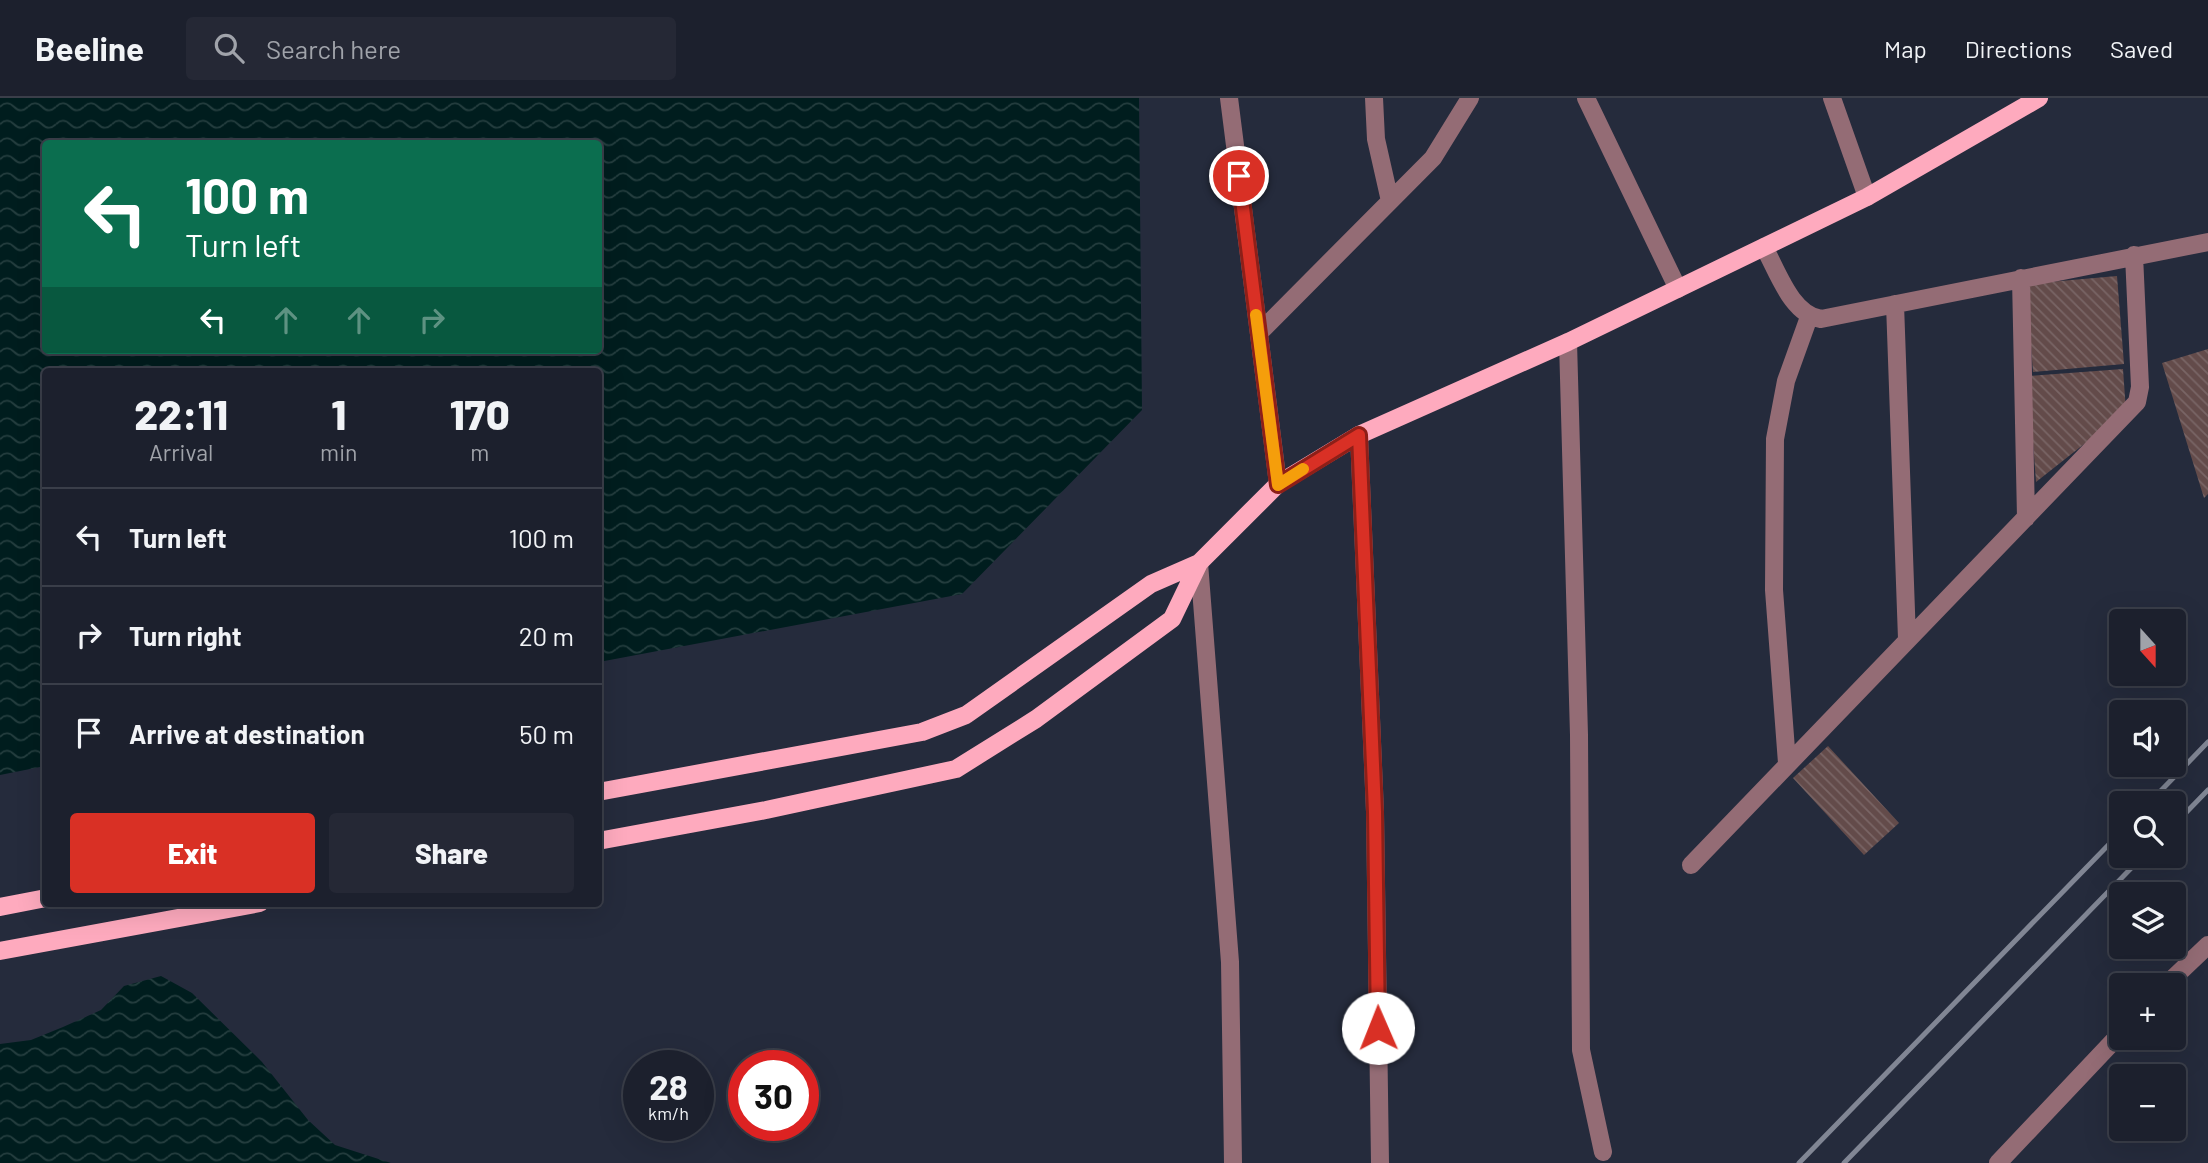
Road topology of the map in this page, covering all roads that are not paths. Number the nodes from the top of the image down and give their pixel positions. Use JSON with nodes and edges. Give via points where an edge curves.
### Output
{"nodes":[{"id":1,"x":1229,"y":98,"type":"edge"},
{"id":2,"x":1374,"y":98,"type":"edge"},
{"id":3,"x":1470,"y":98,"type":"edge"},
{"id":4,"x":1586,"y":98,"type":"edge"},
{"id":5,"x":1832,"y":98,"type":"edge"},
{"id":6,"x":2039,"y":98,"type":"edge"},
{"id":7,"x":1867,"y":197,"type":"junction"},
{"id":8,"x":1390,"y":201,"type":"junction"},
{"id":9,"x":2208,"y":242,"type":"edge"},
{"id":10,"x":1764,"y":247,"type":"junction"},
{"id":11,"x":2134,"y":255,"type":"junction"},
{"id":12,"x":2021,"y":278,"type":"junction"},
{"id":13,"x":1678,"y":289,"type":"junction"},
{"id":14,"x":1895,"y":304,"type":"junction"},
{"id":15,"x":1809,"y":317,"type":"junction"},
{"id":16,"x":1259,"y":333,"type":"junction"},
{"id":17,"x":1568,"y":342,"type":"junction"},
{"id":18,"x":1359,"y":435,"type":"junction"},
{"id":19,"x":1278,"y":485,"type":"junction"},
{"id":20,"x":2026,"y":518,"type":"junction"},
{"id":21,"x":1199,"y":563,"type":"junction"},
{"id":22,"x":1907,"y":639,"type":"junction"},
{"id":23,"x":1787,"y":763,"type":"junction"},
{"id":24,"x":602,"y":791,"type":"edge"},
{"id":25,"x":602,"y":840,"type":"edge"},
{"id":26,"x":1691,"y":864,"type":"dead end"},
{"id":27,"x":42,"y":899,"type":"edge"},
{"id":28,"x":0,"y":907,"type":"edge"},
{"id":29,"x":238,"y":907,"type":"edge"},
{"id":30,"x":2208,"y":945,"type":"edge"},
{"id":31,"x":0,"y":951,"type":"edge"},
{"id":32,"x":2179,"y":973,"type":"edge"},
{"id":33,"x":2109,"y":1046,"type":"edge"},
{"id":34,"x":1603,"y":1152,"type":"dead end"},
{"id":35,"x":1233,"y":1163,"type":"edge"},
{"id":36,"x":1380,"y":1163,"type":"edge"},
{"id":37,"x":1998,"y":1163,"type":"edge"}],
"edges":[{"from":1,"to":16,"type":"street"},
{"from":2,"to":8,"type":"street"},
{"from":3,"to":8,"type":"street","via":[[1433,158]]},
{"from":4,"to":13,"type":"street"},
{"from":5,"to":7,"type":"street"},
{"from":6,"to":7,"type":"main road"},
{"from":7,"to":10,"type":"main road"},
{"from":8,"to":16,"type":"street"},
{"from":9,"to":11,"type":"street"},
{"from":10,"to":13,"type":"main road"},
{"from":10,"to":15,"type":"street","via":[[1798,308]]},
{"from":11,"to":12,"type":"street"},
{"from":11,"to":20,"type":"street","via":[[2137,402]]},
{"from":12,"to":14,"type":"street"},
{"from":12,"to":20,"type":"street"},
{"from":13,"to":17,"type":"main road"},
{"from":14,"to":15,"type":"street","via":[[1821,319]]},
{"from":14,"to":22,"type":"street"},
{"from":15,"to":23,"type":"street","via":[[1786,381],[1775,439],[1773,590]]},
{"from":16,"to":19,"type":"street"},
{"from":17,"to":18,"type":"main road"},
{"from":17,"to":34,"type":"street","via":[[1579,735],[1581,1050]]},
{"from":18,"to":19,"type":"main road"},
{"from":18,"to":36,"type":"street","via":[[1375,812]]},
{"from":19,"to":21,"type":"main road"},
{"from":20,"to":22,"type":"street"},
{"from":21,"to":24,"type":"main road","via":[[1151,584],[967,715],[933,727]]},
{"from":21,"to":25,"type":"main road","via":[[1172,619],[1036,719],[956,769]]},
{"from":21,"to":35,"type":"street","via":[[1230,962]]},
{"from":22,"to":23,"type":"street"},
{"from":23,"to":26,"type":"street"},
{"from":27,"to":28,"type":"main road"},
{"from":29,"to":31,"type":"main road"},
{"from":30,"to":32,"type":"street"},
{"from":33,"to":37,"type":"street"}]}
